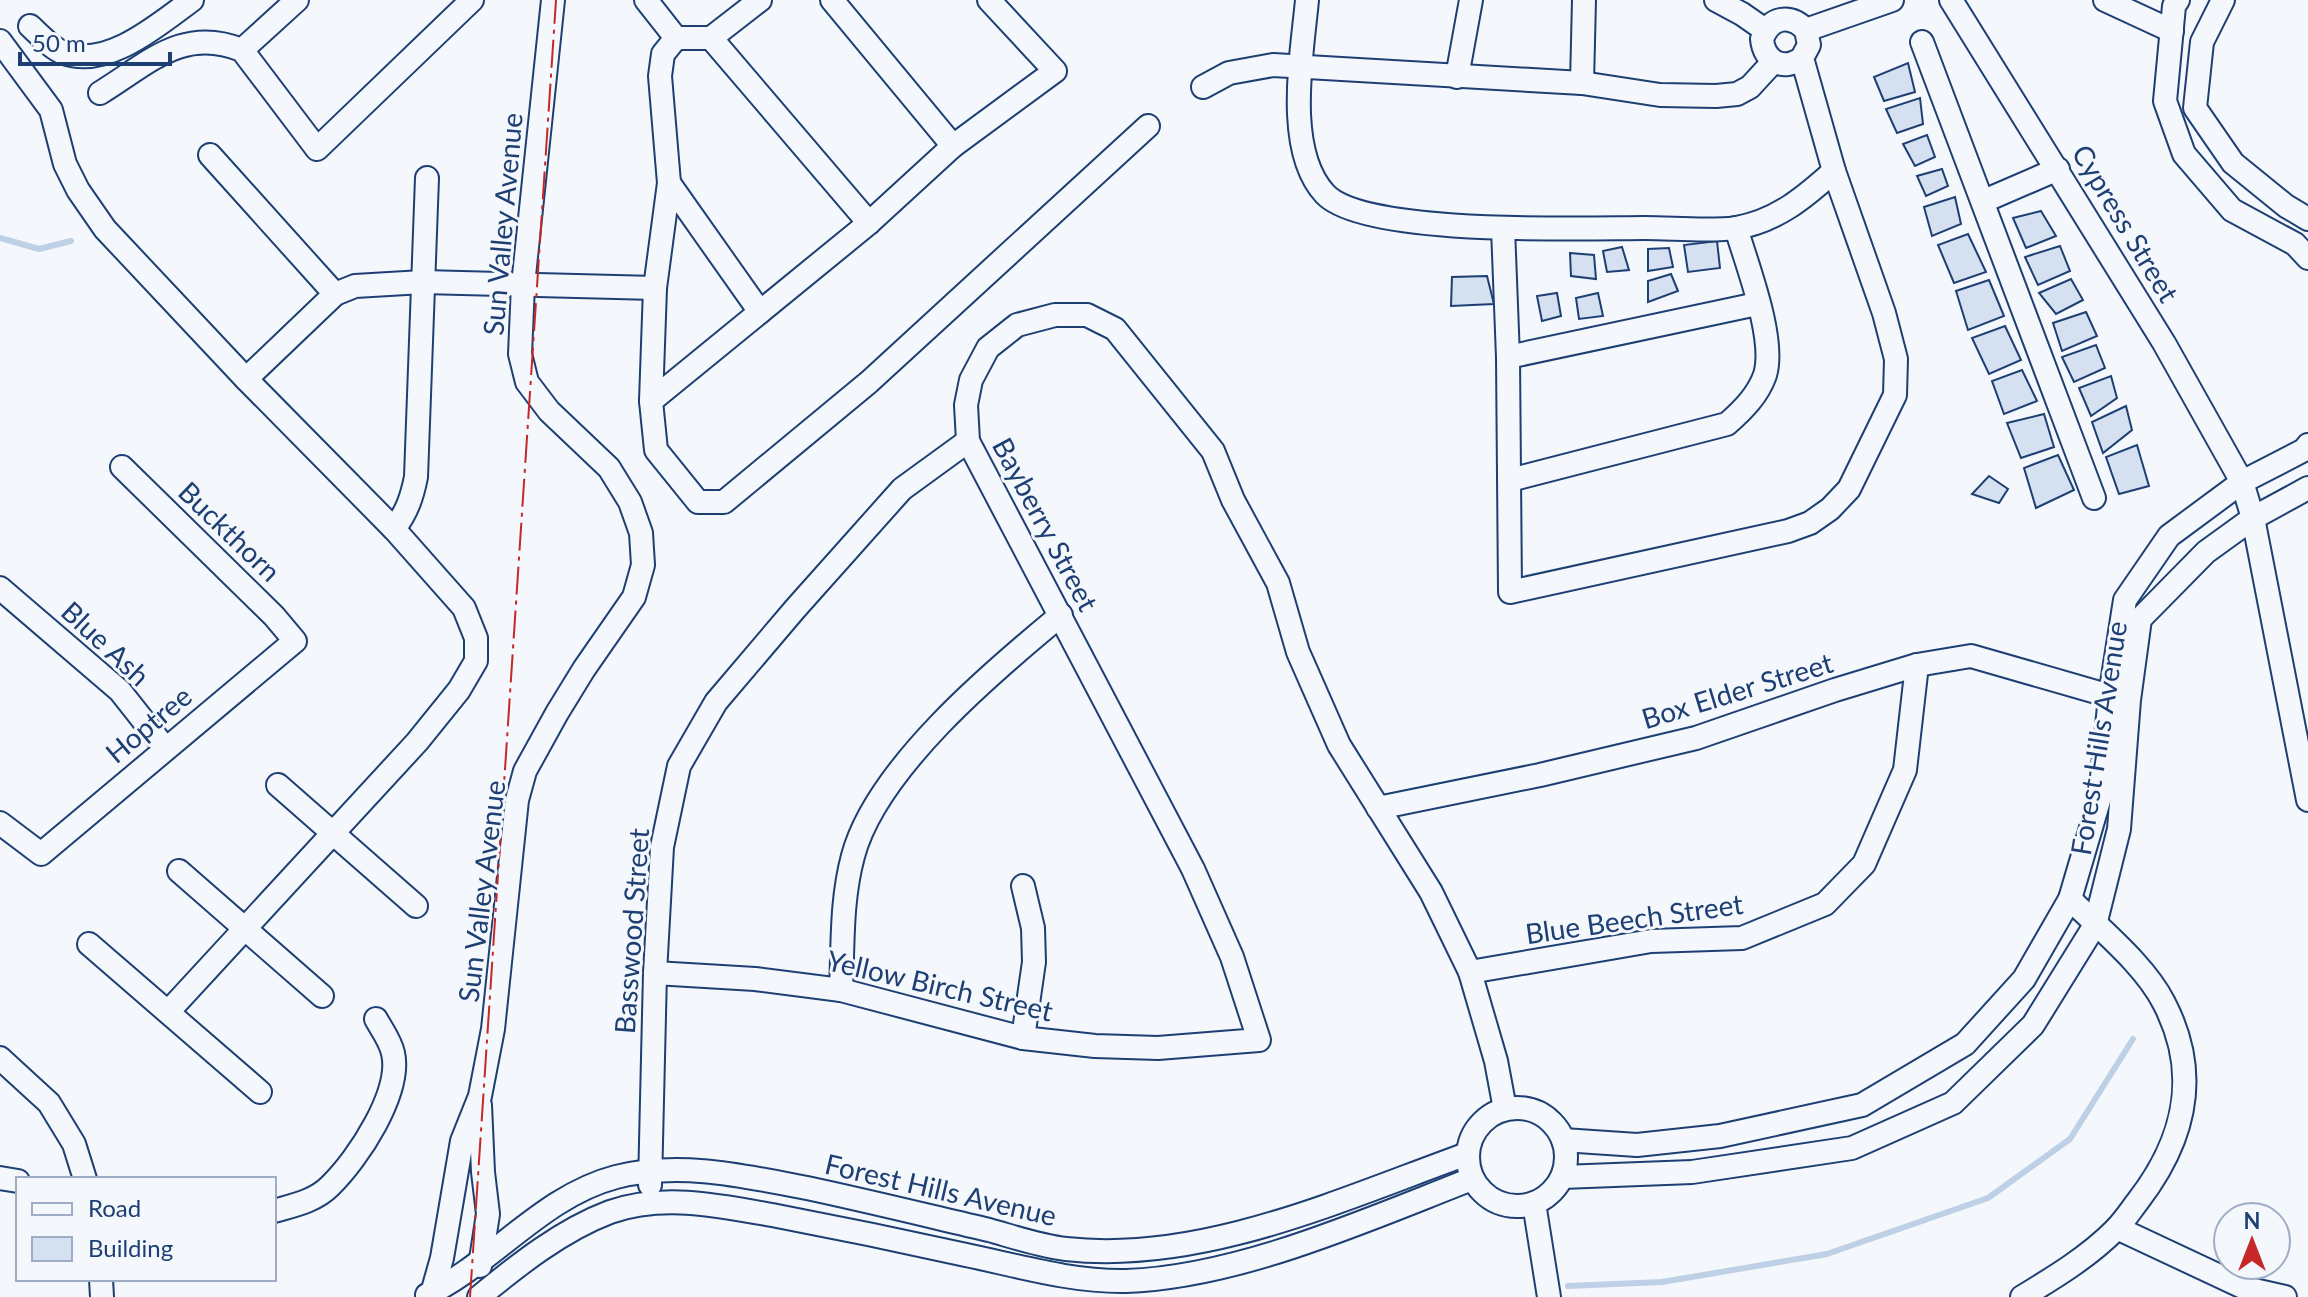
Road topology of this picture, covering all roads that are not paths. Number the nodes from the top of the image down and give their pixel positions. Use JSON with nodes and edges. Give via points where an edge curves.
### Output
{"nodes":[{"id":1,"x":192,"y":0,"type":"edge"},
{"id":2,"x":297,"y":0,"type":"edge"},
{"id":3,"x":472,"y":0,"type":"edge"},
{"id":4,"x":553,"y":0,"type":"edge"},
{"id":5,"x":646,"y":0,"type":"edge"},
{"id":6,"x":760,"y":0,"type":"edge"},
{"id":7,"x":832,"y":0,"type":"edge"},
{"id":8,"x":989,"y":0,"type":"edge"},
{"id":9,"x":1307,"y":0,"type":"edge"},
{"id":10,"x":1471,"y":0,"type":"edge"},
{"id":11,"x":1584,"y":0,"type":"edge"},
{"id":12,"x":1716,"y":0,"type":"edge"},
{"id":13,"x":1892,"y":0,"type":"edge"},
{"id":14,"x":1951,"y":0,"type":"edge"},
{"id":15,"x":2105,"y":0,"type":"edge"},
{"id":16,"x":2178,"y":0,"type":"edge"},
{"id":17,"x":2223,"y":0,"type":"edge"},
{"id":18,"x":1742,"y":7,"type":"edge"},
{"id":19,"x":30,"y":26,"type":"dead end"},
{"id":20,"x":1765,"y":30,"type":"junction"},
{"id":21,"x":1806,"y":30,"type":"junction"},
{"id":22,"x":2172,"y":31,"type":"junction"},
{"id":23,"x":676,"y":38,"type":"junction"},
{"id":24,"x":711,"y":38,"type":"junction"},
{"id":25,"x":0,"y":41,"type":"edge"},
{"id":26,"x":1922,"y":42,"type":"dead end"},
{"id":27,"x":242,"y":50,"type":"junction"},
{"id":28,"x":1802,"y":58,"type":"junction"},
{"id":29,"x":1773,"y":62,"type":"junction"},
{"id":30,"x":1301,"y":67,"type":"junction"},
{"id":31,"x":1457,"y":77,"type":"junction"},
{"id":32,"x":1582,"y":83,"type":"junction"},
{"id":33,"x":1203,"y":87,"type":"dead end"},
{"id":34,"x":100,"y":93,"type":"dead end"},
{"id":35,"x":1148,"y":126,"type":"dead end"},
{"id":36,"x":953,"y":146,"type":"junction"},
{"id":37,"x":210,"y":155,"type":"dead end"},
{"id":38,"x":2058,"y":169,"type":"junction"},
{"id":39,"x":1834,"y":171,"type":"junction"},
{"id":40,"x":427,"y":178,"type":"dead end"},
{"id":41,"x":669,"y":183,"type":"junction"},
{"id":42,"x":1984,"y":201,"type":"junction"},
{"id":43,"x":2308,"y":219,"type":"edge"},
{"id":44,"x":869,"y":223,"type":"junction"},
{"id":45,"x":1503,"y":228,"type":"junction"},
{"id":46,"x":1736,"y":228,"type":"junction"},
{"id":47,"x":2304,"y":245,"type":"edge"},
{"id":48,"x":423,"y":282,"type":"junction"},
{"id":49,"x":523,"y":285,"type":"junction"},
{"id":50,"x":655,"y":288,"type":"junction"},
{"id":51,"x":335,"y":294,"type":"junction"},
{"id":52,"x":1757,"y":304,"type":"junction"},
{"id":53,"x":760,"y":312,"type":"junction"},
{"id":54,"x":1508,"y":357,"type":"junction"},
{"id":55,"x":246,"y":379,"type":"junction"},
{"id":56,"x":651,"y":401,"type":"junction"},
{"id":57,"x":968,"y":441,"type":"junction"},
{"id":58,"x":2308,"y":445,"type":"edge"},
{"id":59,"x":122,"y":467,"type":"dead end"},
{"id":60,"x":1510,"y":480,"type":"junction"},
{"id":61,"x":2242,"y":482,"type":"junction"},
{"id":62,"x":2308,"y":488,"type":"edge"},
{"id":63,"x":2094,"y":498,"type":"dead end"},
{"id":64,"x":2253,"y":518,"type":"junction"},
{"id":65,"x":394,"y":529,"type":"junction"},
{"id":66,"x":0,"y":588,"type":"edge"},
{"id":67,"x":1061,"y":615,"type":"junction"},
{"id":68,"x":295,"y":641,"type":"joint"},
{"id":69,"x":1917,"y":665,"type":"junction"},
{"id":70,"x":2110,"y":696,"type":"junction"},
{"id":71,"x":165,"y":748,"type":"junction"},
{"id":72,"x":278,"y":785,"type":"dead end"},
{"id":73,"x":2308,"y":800,"type":"edge"},
{"id":74,"x":1378,"y":808,"type":"junction"},
{"id":75,"x":0,"y":823,"type":"edge"},
{"id":76,"x":334,"y":834,"type":"junction"},
{"id":77,"x":179,"y":871,"type":"dead end"},
{"id":78,"x":1023,"y":886,"type":"dead end"},
{"id":79,"x":2070,"y":899,"type":"junction"},
{"id":80,"x":416,"y":906,"type":"dead end"},
{"id":81,"x":2095,"y":925,"type":"junction"},
{"id":82,"x":245,"y":929,"type":"junction"},
{"id":83,"x":89,"y":944,"type":"dead end"},
{"id":84,"x":1470,"y":972,"type":"junction"},
{"id":85,"x":655,"y":973,"type":"junction"},
{"id":86,"x":841,"y":990,"type":"junction"},
{"id":87,"x":322,"y":996,"type":"dead end"},
{"id":88,"x":168,"y":1012,"type":"junction"},
{"id":89,"x":376,"y":1019,"type":"dead end"},
{"id":90,"x":1023,"y":1038,"type":"junction"},
{"id":91,"x":1259,"y":1040,"type":"joint"},
{"id":92,"x":0,"y":1058,"type":"edge"},
{"id":93,"x":260,"y":1092,"type":"dead end"},
{"id":94,"x":480,"y":1096,"type":"junction"},
{"id":95,"x":1505,"y":1109,"type":"junction"},
{"id":96,"x":1563,"y":1140,"type":"junction"},
{"id":97,"x":1467,"y":1154,"type":"junction"},
{"id":98,"x":650,"y":1171,"type":"junction"},
{"id":99,"x":84,"y":1177,"type":"edge"},
{"id":100,"x":1562,"y":1177,"type":"junction"},
{"id":101,"x":1472,"y":1179,"type":"junction"},
{"id":102,"x":651,"y":1203,"type":"junction"},
{"id":103,"x":1534,"y":1203,"type":"junction"},
{"id":104,"x":276,"y":1210,"type":"edge"},
{"id":105,"x":2117,"y":1228,"type":"junction"},
{"id":106,"x":483,"y":1259,"type":"junction"},
{"id":107,"x":2244,"y":1293,"type":"edge"},
{"id":108,"x":429,"y":1295,"type":"edge"},
{"id":109,"x":465,"y":1297,"type":"edge"},
{"id":110,"x":479,"y":1297,"type":"edge"},
{"id":111,"x":1549,"y":1297,"type":"edge"},
{"id":112,"x":2022,"y":1297,"type":"edge"},
{"id":113,"x":2285,"y":1297,"type":"edge"}],
"edges":[{"from":1,"to":19,"type":"street","via":[[132,43],[90,56],[62,53]]},
{"from":2,"to":27,"type":"street"},
{"from":3,"to":27,"type":"street","via":[[317,149]]},
{"from":4,"to":49,"type":"street","name":"Sun Valley Avenue"},
{"from":5,"to":23,"type":"street"},
{"from":6,"to":24,"type":"street"},
{"from":7,"to":36,"type":"street"},
{"from":8,"to":36,"type":"street","via":[[1055,71]]},
{"from":9,"to":30,"type":"street"},
{"from":10,"to":31,"type":"street"},
{"from":11,"to":32,"type":"street"},
{"from":12,"to":18,"type":"street"},
{"from":13,"to":21,"type":"street"},
{"from":14,"to":38,"type":"street","name":"Cypress Street"},
{"from":15,"to":22,"type":"street"},
{"from":16,"to":22,"type":"street"},
{"from":17,"to":43,"type":"street","via":[[2202,42],[2195,108],[2233,163]]},
{"from":18,"to":20,"type":"street"},
{"from":20,"to":21,"type":"street","via":[[1780,19],[1790,19]]},
{"from":20,"to":29,"type":"street","via":[[1763,48]]},
{"from":21,"to":28,"type":"street","via":[[1809,45]]},
{"from":22,"to":47,"type":"street","via":[[2165,101],[2184,154],[2232,210]]},
{"from":23,"to":24,"type":"street"},
{"from":23,"to":41,"type":"street","via":[[663,54],[660,76]]},
{"from":24,"to":44,"type":"street"},
{"from":25,"to":55,"type":"street","via":[[51,110],[65,164],[105,229]]},
{"from":26,"to":42,"type":"street"},
{"from":27,"to":34,"type":"street","via":[[208,40],[188,42]]},
{"from":28,"to":29,"type":"street","via":[[1788,65]]},
{"from":28,"to":39,"type":"street"},
{"from":29,"to":32,"type":"street","via":[[1737,94],[1660,95]]},
{"from":30,"to":31,"type":"street"},
{"from":30,"to":33,"type":"street","via":[[1247,69]]},
{"from":30,"to":45,"type":"street","via":[[1300,131],[1311,175],[1326,195],[1342,207],[1375,216]]},
{"from":31,"to":32,"type":"street"},
{"from":35,"to":56,"type":"street","via":[[869,382],[724,502],[698,502],[656,450]]},
{"from":36,"to":44,"type":"street"},
{"from":37,"to":51,"type":"street"},
{"from":38,"to":42,"type":"street"},
{"from":38,"to":61,"type":"street","name":"Cypress Street"},
{"from":39,"to":46,"type":"street","via":[[1797,204]]},
{"from":39,"to":60,"type":"street","via":[[1896,359],[1895,395],[1849,489],[1830,509],[1788,531],[1510,592]]},
{"from":40,"to":48,"type":"street"},
{"from":41,"to":50,"type":"street"},
{"from":41,"to":53,"type":"street"},
{"from":42,"to":63,"type":"street"},
{"from":44,"to":53,"type":"street"},
{"from":45,"to":46,"type":"street"},
{"from":45,"to":54,"type":"street"},
{"from":46,"to":52,"type":"street"},
{"from":48,"to":49,"type":"street"},
{"from":48,"to":51,"type":"street","via":[[355,286]]},
{"from":48,"to":65,"type":"street","via":[[416,477],[412,498]]},
{"from":49,"to":50,"type":"street"},
{"from":49,"to":94,"type":"street","name":"Sun Valley Avenue","via":[[520,354],[527,382],[549,411],[609,468],[641,533],[643,565],[634,597],[584,669],[525,771]]},
{"from":50,"to":56,"type":"street"},
{"from":51,"to":55,"type":"street"},
{"from":52,"to":54,"type":"street"},
{"from":52,"to":60,"type":"street","via":[[1769,346],[1765,375],[1748,405],[1727,424]]},
{"from":53,"to":56,"type":"street"},
{"from":54,"to":60,"type":"street"},
{"from":55,"to":65,"type":"street"},
{"from":57,"to":67,"type":"street","name":"Bayberry Street"},
{"from":57,"to":74,"type":"street","name":"Bayberry Street","via":[[971,380],[988,348],[1017,325],[1055,315],[1087,315],[1115,329],[1213,451],[1278,583],[1298,652],[1339,745]]},
{"from":57,"to":85,"type":"street","name":"Basswood Street","via":[[902,489],[716,702],[679,766],[662,847]]},
{"from":58,"to":61,"type":"street","name":"Forest Hills Avenue"},
{"from":59,"to":68,"type":"street","name":"Buckthorn"},
{"from":61,"to":64,"type":"street","name":"Cypress Street"},
{"from":61,"to":70,"type":"street","name":"Forest Hills Avenue","via":[[2169,536],[2125,600]]},
{"from":62,"to":64,"type":"street","name":"Forest Hills Avenue"},
{"from":64,"to":73,"type":"street","name":"Cypress Street"},
{"from":64,"to":81,"type":"street","name":"Forest Hills Avenue","via":[[2206,552],[2140,619],[2119,829]]},
{"from":65,"to":76,"type":"street","via":[[464,608],[476,638],[476,661],[417,742]]},
{"from":66,"to":71,"type":"street","name":"Blue Ash","via":[[120,691]]},
{"from":67,"to":86,"type":"street","via":[[992,672],[906,762],[868,817],[853,855],[844,907]]},
{"from":67,"to":91,"type":"street","name":"Bayberry Street","via":[[1193,869],[1232,957]]},
{"from":68,"to":71,"type":"street","name":"Hoptree"},
{"from":69,"to":70,"type":"street","name":"Box Elder Street","via":[[1971,656]]},
{"from":69,"to":74,"type":"street","name":"Box Elder Street","via":[[1696,738]]},
{"from":69,"to":84,"type":"street","name":"Blue Beech Street","via":[[1905,770],[1864,864],[1825,904],[1742,938],[1651,941]]},
{"from":70,"to":79,"type":"street","name":"Forest Hills Avenue","via":[[2100,797]]},
{"from":71,"to":75,"type":"street","name":"Hoptree","via":[[41,854]]},
{"from":72,"to":76,"type":"street"},
{"from":74,"to":84,"type":"street","name":"Bayberry Street","via":[[1431,892]]},
{"from":76,"to":80,"type":"street"},
{"from":76,"to":82,"type":"street"},
{"from":77,"to":82,"type":"street"},
{"from":78,"to":90,"type":"street","via":[[1034,962]]},
{"from":79,"to":81,"type":"street"},
{"from":79,"to":96,"type":"street","name":"Forest Hills Avenue","via":[[2024,979],[1965,1044],[1862,1105],[1720,1136],[1637,1145]]},
{"from":81,"to":100,"type":"street","name":"Forest Hills Avenue","via":[[2033,1025],[1953,1103],[1852,1148],[1692,1172]]},
{"from":81,"to":105,"type":"street","via":[[2163,1001],[2178,1037],[2184,1079],[2183,1114],[2170,1151]]},
{"from":82,"to":87,"type":"street"},
{"from":82,"to":88,"type":"street"},
{"from":83,"to":88,"type":"street"},
{"from":84,"to":95,"type":"street","name":"Bayberry Street"},
{"from":85,"to":86,"type":"street","name":"Yellow Birch Street"},
{"from":85,"to":98,"type":"street","name":"Basswood Street"},
{"from":86,"to":90,"type":"street","name":"Yellow Birch Street"},
{"from":88,"to":93,"type":"street"},
{"from":89,"to":104,"type":"street","via":[[393,1055],[393,1068],[375,1125],[330,1186],[306,1203]]},
{"from":90,"to":91,"type":"street","name":"Yellow Birch Street","via":[[1158,1048]]},
{"from":92,"to":99,"type":"street","via":[[49,1103],[74,1144]]},
{"from":94,"to":106,"type":"street","name":"Sun Valley Avenue","via":[[488,1214]]},
{"from":94,"to":108,"type":"street","name":"Sun Valley Avenue","via":[[462,1141],[442,1258]]},
{"from":95,"to":96,"type":"street","via":[[1534,1111],[1557,1128]]},
{"from":95,"to":97,"type":"street","via":[[1479,1125]]},
{"from":96,"to":100,"type":"street"},
{"from":97,"to":98,"type":"street","name":"Forest Hills Avenue","via":[[1290,1218],[1177,1246],[1120,1250],[1064,1249],[738,1175]]},
{"from":97,"to":101,"type":"street"},
{"from":98,"to":102,"type":"street","name":"Basswood Street"},
{"from":98,"to":106,"type":"street","name":"Forest Hills Avenue","via":[[614,1178],[567,1198]]},
{"from":100,"to":103,"type":"street","via":[[1551,1193]]},
{"from":101,"to":102,"type":"street","name":"Forest Hills Avenue","via":[[1303,1244],[1192,1273],[1126,1281],[1069,1278],[718,1205]]},
{"from":101,"to":103,"type":"street","via":[[1492,1200],[1520,1207]]},
{"from":102,"to":110,"type":"street","name":"Forest Hills Avenue","via":[[587,1222]]},
{"from":103,"to":111,"type":"street"},
{"from":105,"to":107,"type":"street"},
{"from":105,"to":112,"type":"street","via":[[2087,1255]]},
{"from":106,"to":108,"type":"street","name":"Forest Hills Avenue"},
{"from":106,"to":109,"type":"street","name":"Sun Valley Avenue"},
{"from":107,"to":113,"type":"street"}]}
